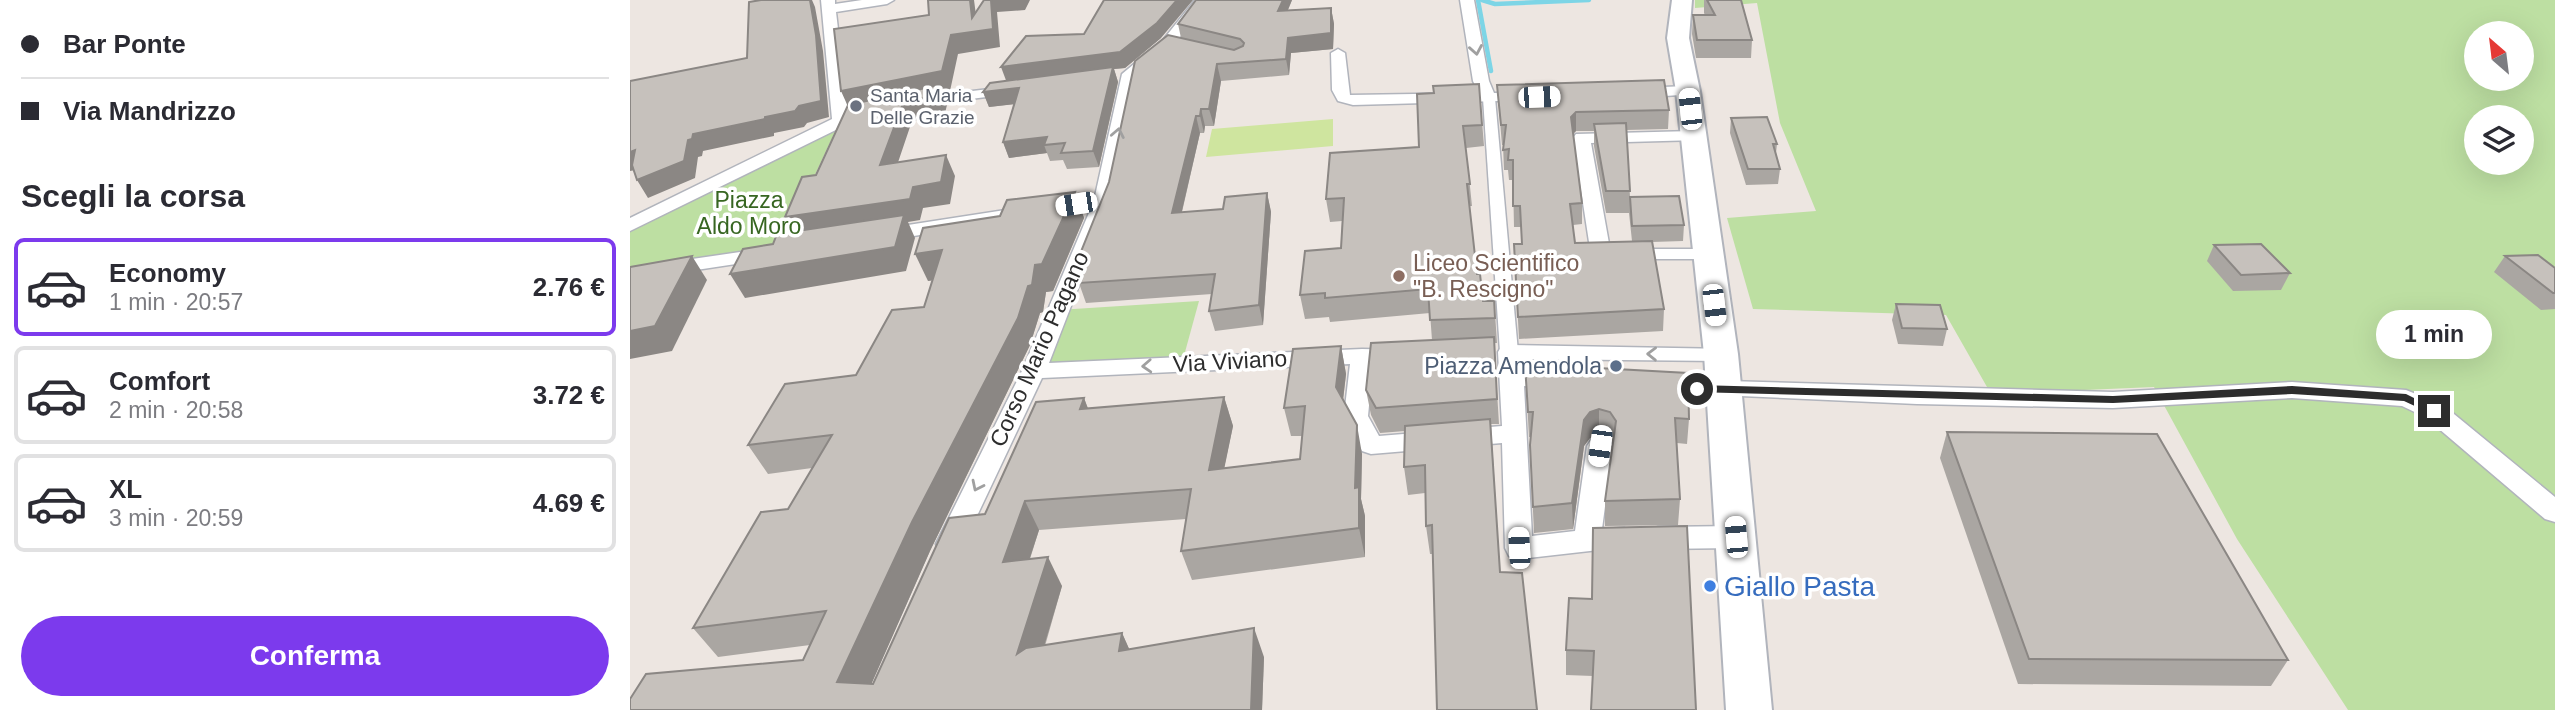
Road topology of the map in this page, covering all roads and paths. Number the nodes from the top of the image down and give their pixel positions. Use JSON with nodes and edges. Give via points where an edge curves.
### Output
{"nodes":[{"id":1,"x":887,"y":0,"type":"edge"},
{"id":2,"x":1202,"y":0,"type":"edge"},
{"id":3,"x":1467,"y":0,"type":"edge"},
{"id":4,"x":1682,"y":0,"type":"edge"},
{"id":5,"x":830,"y":4,"type":"edge"},
{"id":6,"x":1338,"y":53,"type":"dead end"},
{"id":7,"x":1023,"y":89,"type":"edge"},
{"id":8,"x":1688,"y":91,"type":"junction"},
{"id":9,"x":1622,"y":94,"type":"edge"},
{"id":10,"x":1542,"y":96,"type":"edge"},
{"id":11,"x":1489,"y":98,"type":"junction"},
{"id":12,"x":941,"y":99,"type":"edge"},
{"id":13,"x":888,"y":109,"type":"edge"},
{"id":14,"x":840,"y":121,"type":"junction"},
{"id":15,"x":1693,"y":136,"type":"junction"},
{"id":16,"x":1103,"y":200,"type":"junction"},
{"id":17,"x":630,"y":225,"type":"edge"},
{"id":18,"x":860,"y":239,"type":"edge"},
{"id":19,"x":792,"y":250,"type":"edge"},
{"id":20,"x":1708,"y":255,"type":"junction"},
{"id":21,"x":630,"y":274,"type":"edge"},
{"id":22,"x":1482,"y":353,"type":"edge"},
{"id":23,"x":1429,"y":354,"type":"edge"},
{"id":24,"x":1721,"y":354,"type":"junction"},
{"id":25,"x":1362,"y":356,"type":"junction"},
{"id":26,"x":1510,"y":365,"type":"junction"},
{"id":27,"x":1034,"y":371,"type":"junction"},
{"id":28,"x":1578,"y":382,"type":"edge"},
{"id":29,"x":1631,"y":385,"type":"edge"},
{"id":30,"x":1724,"y":390,"type":"junction"},
{"id":31,"x":1514,"y":434,"type":"junction"},
{"id":32,"x":1600,"y":446,"type":"dead end"},
{"id":33,"x":2555,"y":512,"type":"edge"},
{"id":34,"x":1736,"y":537,"type":"junction"},
{"id":35,"x":1587,"y":540,"type":"junction"},
{"id":36,"x":941,"y":564,"type":"edge"},
{"id":37,"x":1749,"y":710,"type":"edge"}],
"edges":[{"from":1,"to":5,"type":"street"},
{"from":16,"to":2,"type":"street","name":"Corso Mario Pagano","one_way":true,"via":[[1123,76],[1174,45]]},
{"from":3,"to":11,"type":"street","one_way":true,"via":[[1481,81]]},
{"from":4,"to":8,"type":"main road","via":[[1678,38]]},
{"from":5,"to":14,"type":"street"},
{"from":6,"to":11,"type":"street","via":[[1344,98]]},
{"from":7,"to":12,"type":"street"},
{"from":8,"to":9,"type":"street"},
{"from":8,"to":15,"type":"main road"},
{"from":10,"to":11,"type":"street"},
{"from":11,"to":26,"type":"street"},
{"from":13,"to":14,"type":"street"},
{"from":14,"to":17,"type":"street"},
{"from":15,"to":20,"type":"main road"},
{"from":15,"to":20,"type":"street","via":[[1582,138],[1601,255]]},
{"from":16,"to":18,"type":"street"},
{"from":16,"to":27,"type":"street","name":"Corso Mario Pagano"},
{"from":19,"to":21,"type":"street"},
{"from":20,"to":24,"type":"main road"},
{"from":22,"to":26,"type":"street"},
{"from":23,"to":25,"type":"street","name":"Via Viviano"},
{"from":24,"to":26,"type":"street","one_way":true},
{"from":24,"to":30,"type":"main road"},
{"from":25,"to":27,"type":"street","name":"Via Viviano","one_way":true},
{"from":25,"to":31,"type":"street","via":[[1356,415],[1371,446]]},
{"from":26,"to":28,"type":"street"},
{"from":26,"to":31,"type":"street"},
{"from":27,"to":36,"type":"street","name":"Corso Mario Pagano","one_way":true},
{"from":29,"to":30,"type":"street"},
{"from":30,"to":33,"type":"street","via":[[2113,400],[2292,390],[2406,398],[2434,411]]},
{"from":30,"to":34,"type":"main road"},
{"from":31,"to":35,"type":"street","via":[[1519,548]]},
{"from":32,"to":35,"type":"street"},
{"from":34,"to":35,"type":"street"},
{"from":34,"to":37,"type":"main road"}]}
